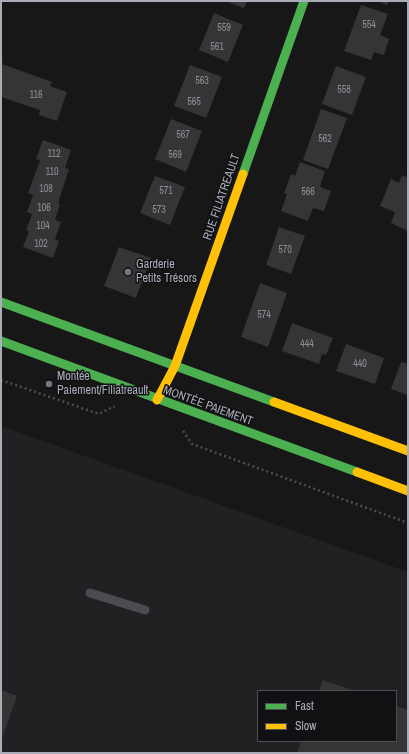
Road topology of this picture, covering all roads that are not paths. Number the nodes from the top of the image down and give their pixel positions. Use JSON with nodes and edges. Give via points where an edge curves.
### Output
{"nodes":[{"id":1,"x":304,"y":1,"type":"edge"},
{"id":2,"x":1,"y":302,"type":"edge"},
{"id":3,"x":1,"y":341,"type":"edge"},
{"id":4,"x":175,"y":366,"type":"junction"},
{"id":5,"x":157,"y":400,"type":"junction"},
{"id":6,"x":408,"y":450,"type":"edge"},
{"id":7,"x":408,"y":491,"type":"edge"},
{"id":8,"x":90,"y":593,"type":"dead end"},
{"id":9,"x":145,"y":610,"type":"dead end"}],
"edges":[{"from":1,"to":4,"type":"main road","name":"RUE FILIATREAULT"},
{"from":2,"to":4,"type":"main road"},
{"from":3,"to":5,"type":"main road","name":"MONTÉE PAIEMENT"},
{"from":4,"to":5,"type":"main road","name":"RUE FILIATREAULT"},
{"from":4,"to":6,"type":"main road"},
{"from":5,"to":7,"type":"main road","name":"MONTÉE PAIEMENT"},
{"from":8,"to":9,"type":"lane"}]}
